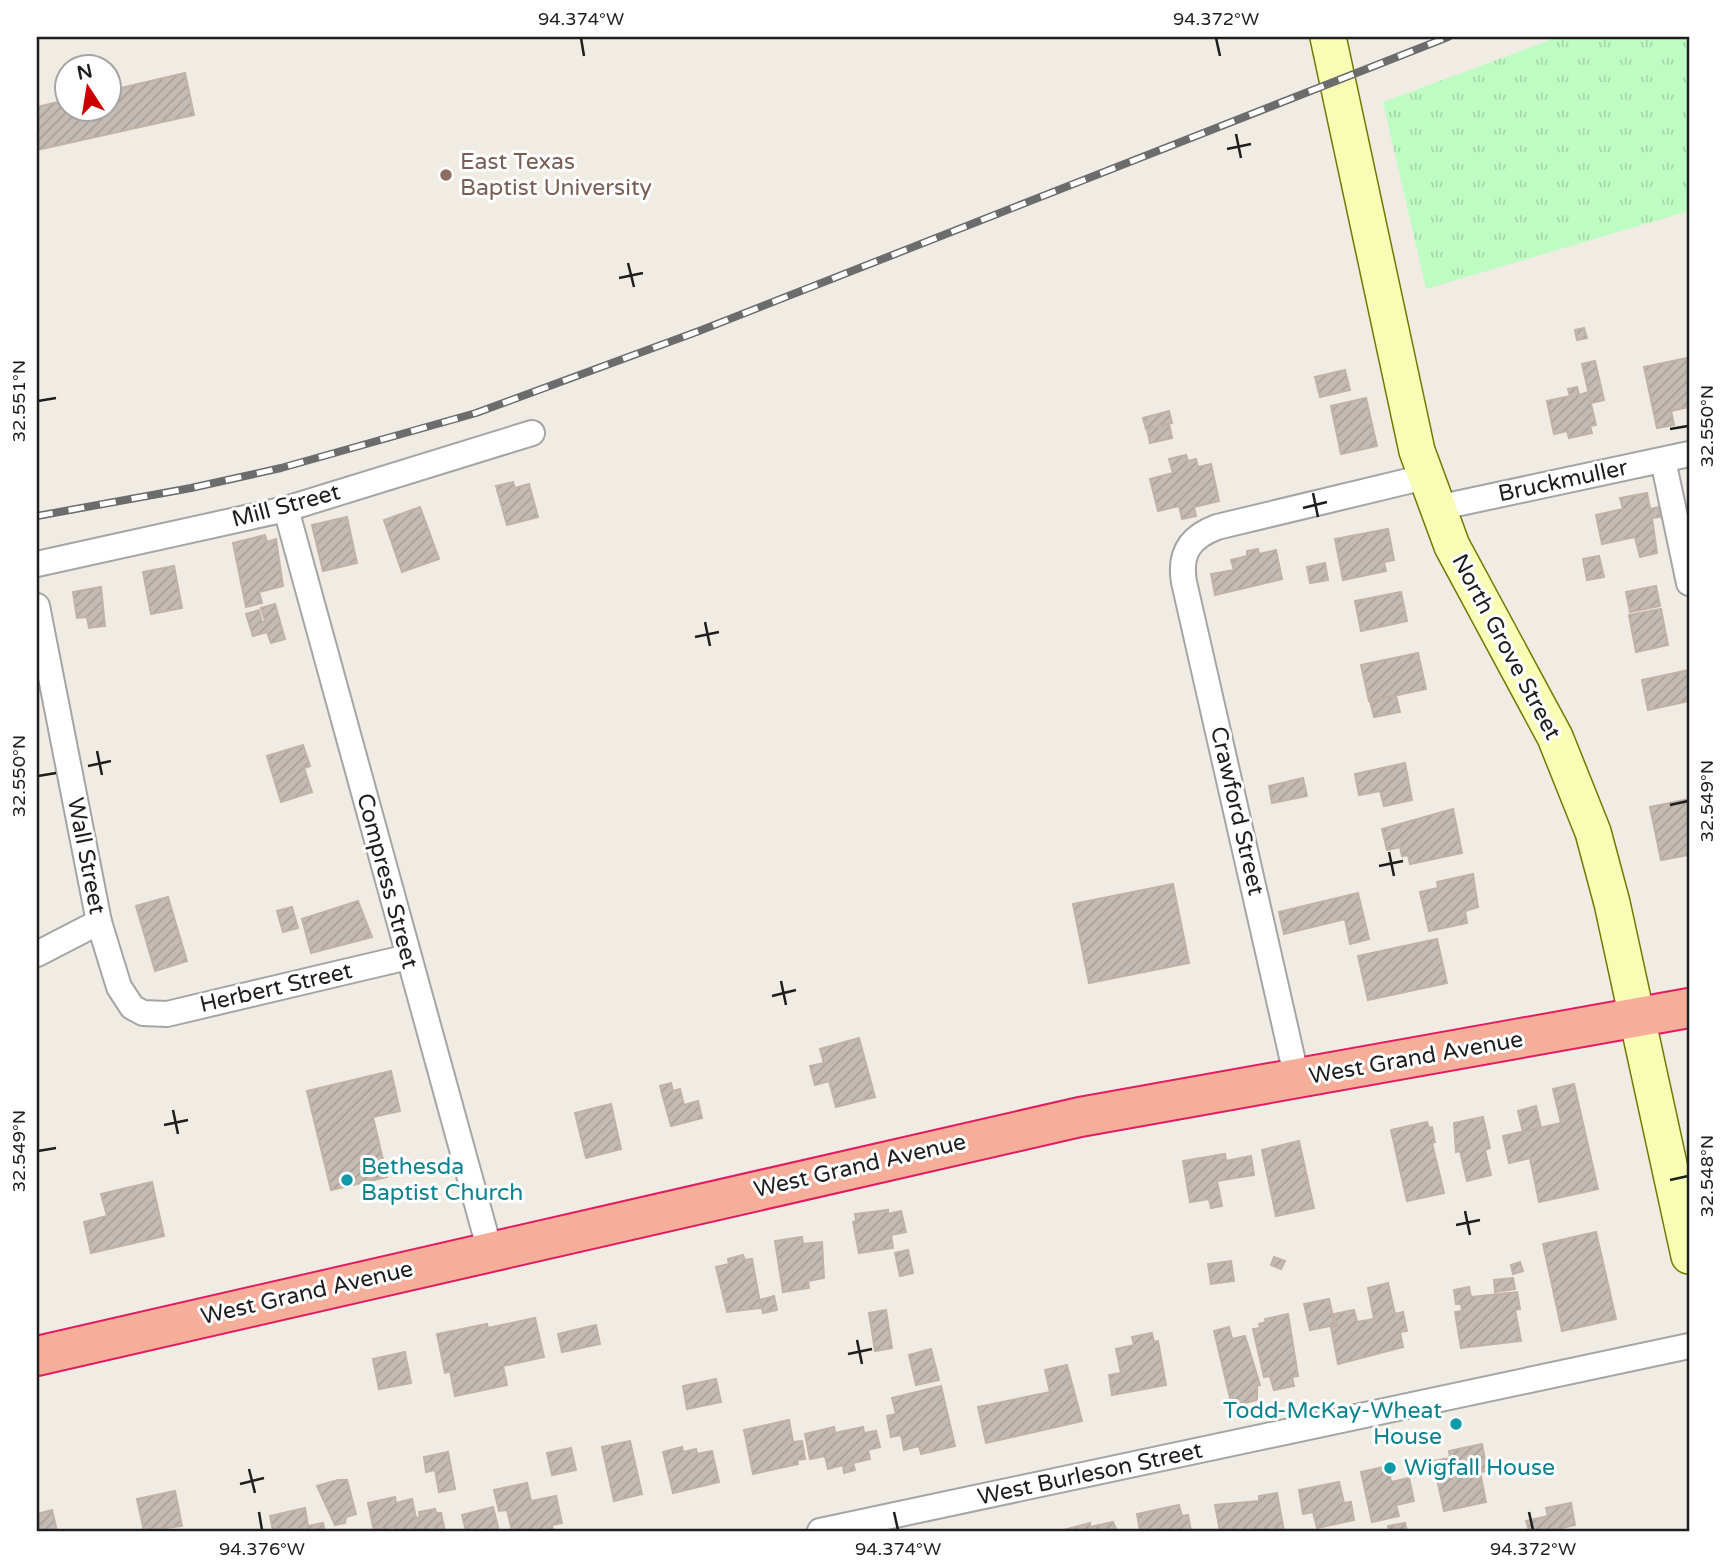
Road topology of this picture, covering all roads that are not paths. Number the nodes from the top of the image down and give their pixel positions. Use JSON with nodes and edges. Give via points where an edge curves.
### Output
{"nodes":[{"id":1,"x":1328,"y":37,"type":"edge"},
{"id":2,"x":532,"y":433,"type":"dead end"},
{"id":3,"x":1689,"y":454,"type":"edge"},
{"id":4,"x":1663,"y":460,"type":"junction"},
{"id":5,"x":1431,"y":493,"type":"junction"},
{"id":6,"x":286,"y":509,"type":"junction"},
{"id":7,"x":1189,"y":544,"type":"joint"},
{"id":8,"x":37,"y":564,"type":"edge"},
{"id":9,"x":1689,"y":583,"type":"edge"},
{"id":10,"x":37,"y":606,"type":"edge"},
{"id":11,"x":99,"y":922,"type":"junction"},
{"id":12,"x":37,"y":954,"type":"edge"},
{"id":13,"x":408,"y":957,"type":"junction"},
{"id":14,"x":1689,"y":1008,"type":"edge"},
{"id":15,"x":143,"y":1013,"type":"joint"},
{"id":16,"x":1637,"y":1019,"type":"junction"},
{"id":17,"x":1297,"y":1079,"type":"junction"},
{"id":18,"x":490,"y":1251,"type":"junction"},
{"id":19,"x":1689,"y":1256,"type":"edge"},
{"id":20,"x":1689,"y":1346,"type":"edge"},
{"id":21,"x":37,"y":1356,"type":"edge"},
{"id":22,"x":820,"y":1531,"type":"edge"}],
"edges":[{"from":1,"to":5,"type":"main road","name":"North Grove Street","via":[[1402,390]]},
{"from":2,"to":6,"type":"street","name":"Mill Street"},
{"from":3,"to":4,"type":"street","name":"Bruckmuller"},
{"from":4,"to":5,"type":"street","name":"Bruckmuller"},
{"from":4,"to":9,"type":"street"},
{"from":5,"to":7,"type":"street","name":"Bruckmuller","via":[[1217,527],[1202,532]]},
{"from":5,"to":16,"type":"main road","name":"North Grove Street","via":[[1467,576],[1578,788],[1603,865]]},
{"from":6,"to":8,"type":"street","name":"Mill Street"},
{"from":6,"to":13,"type":"street","name":"Compress Street"},
{"from":7,"to":17,"type":"street","name":"Crawford Street","via":[[1181,566],[1184,582]]},
{"from":10,"to":11,"type":"street","name":"Wall Street"},
{"from":11,"to":12,"type":"street"},
{"from":11,"to":15,"type":"street","name":"Wall Street","via":[[118,987],[132,1007]]},
{"from":13,"to":15,"type":"street","name":"Herbert Street","via":[[167,1014]]},
{"from":13,"to":18,"type":"street","name":"Compress Street"},
{"from":14,"to":16,"type":"highway","name":"West Grand Avenue"},
{"from":16,"to":17,"type":"highway","name":"West Grand Avenue"},
{"from":16,"to":19,"type":"main road","name":"North Grove Street"},
{"from":17,"to":18,"type":"highway","name":"West Grand Avenue","via":[[1030,1127]]},
{"from":18,"to":21,"type":"highway","name":"West Grand Avenue"},
{"from":20,"to":22,"type":"street","name":"West Burleson Street"}]}
